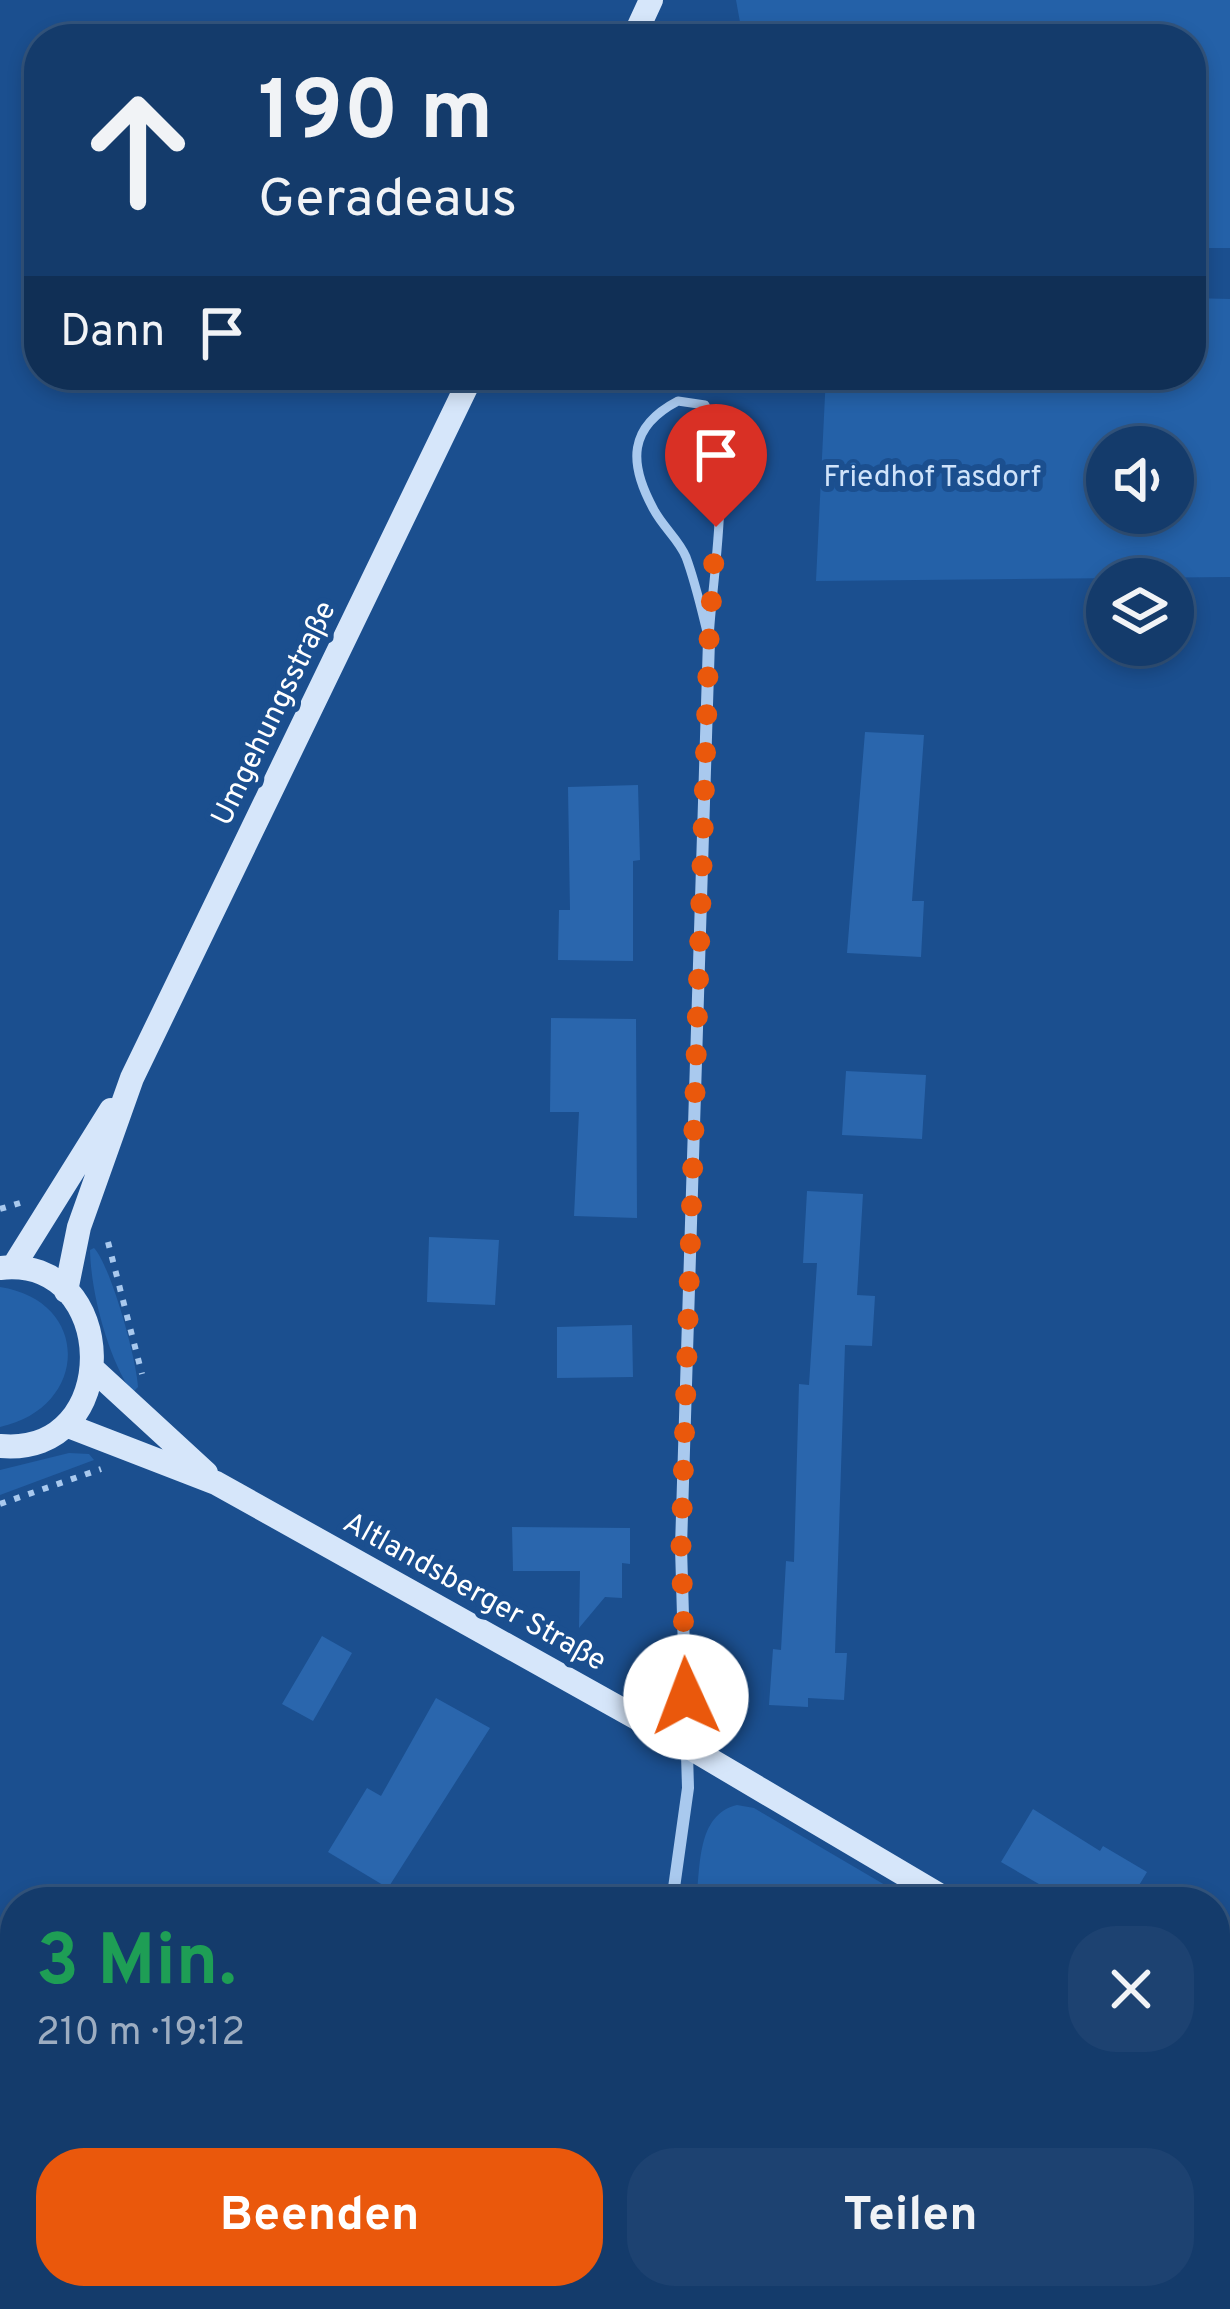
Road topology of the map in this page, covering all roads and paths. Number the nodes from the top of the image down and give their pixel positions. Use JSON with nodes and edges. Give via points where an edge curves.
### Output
{"nodes":[{"id":1,"x":465,"y":390,"type":"edge"},
{"id":2,"x":709,"y":640,"type":"junction"},
{"id":3,"x":132,"y":1078,"type":"junction"},
{"id":4,"x":7,"y":1267,"type":"edge"},
{"id":5,"x":65,"y":1291,"type":"junction"},
{"id":6,"x":94,"y":1370,"type":"junction"},
{"id":7,"x":66,"y":1425,"type":"junction"},
{"id":8,"x":2,"y":1448,"type":"edge"},
{"id":9,"x":216,"y":1483,"type":"junction"},
{"id":10,"x":687,"y":1746,"type":"junction"},
{"id":11,"x":674,"y":1887,"type":"edge"},
{"id":12,"x":926,"y":1887,"type":"edge"}],
"edges":[{"from":1,"to":3,"type":"main road","name":"Umgehungsstraße"},
{"from":2,"to":2,"type":"lane","via":[[717,429],[705,405],[678,401],[650,416],[635,445],[654,511],[684,553]]},
{"from":2,"to":10,"type":"street","via":[[681,1547]]},
{"from":3,"to":4,"type":"main road","name":"Umgehungsstraße"},
{"from":3,"to":5,"type":"main road","name":"Umgehungsstraße"},
{"from":4,"to":5,"type":"main road"},
{"from":5,"to":6,"type":"main road","via":[[91,1331]]},
{"from":6,"to":7,"type":"main road"},
{"from":6,"to":9,"type":"main road","name":"Altlandsberger Straße"},
{"from":7,"to":8,"type":"main road"},
{"from":7,"to":9,"type":"main road","name":"Altlandsberger Straße"},
{"from":9,"to":10,"type":"main road","name":"Altlandsberger Straße"},
{"from":10,"to":11,"type":"street"},
{"from":10,"to":12,"type":"main road","name":"Altlandsberger Straße"}]}
